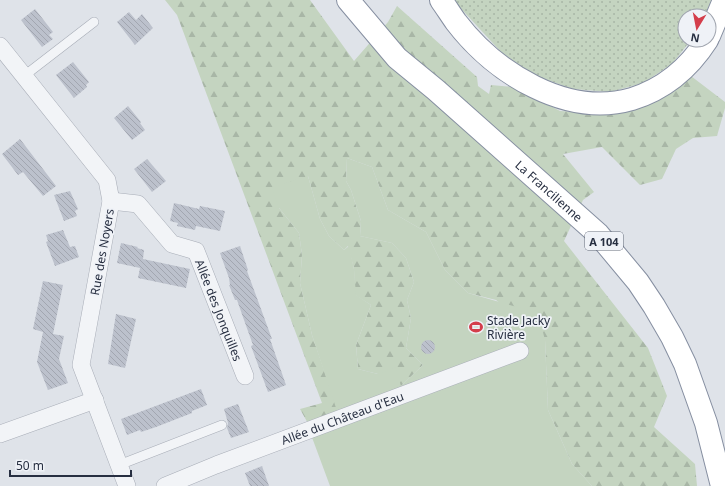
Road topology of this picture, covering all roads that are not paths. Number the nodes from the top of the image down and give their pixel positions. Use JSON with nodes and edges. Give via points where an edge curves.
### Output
{"nodes":[{"id":1,"x":334,"y":0,"type":"edge"},
{"id":2,"x":348,"y":0,"type":"edge"},
{"id":3,"x":440,"y":0,"type":"edge"},
{"id":4,"x":724,"y":0,"type":"edge"},
{"id":5,"x":717,"y":17,"type":"edge"},
{"id":6,"x":94,"y":22,"type":"dead end"},
{"id":7,"x":0,"y":46,"type":"edge"},
{"id":8,"x":701,"y":48,"type":"edge"},
{"id":9,"x":397,"y":58,"type":"junction"},
{"id":10,"x":24,"y":76,"type":"junction"},
{"id":11,"x":111,"y":201,"type":"junction"},
{"id":12,"x":520,"y":351,"type":"dead end"},
{"id":13,"x":245,"y":376,"type":"dead end"},
{"id":14,"x":95,"y":400,"type":"junction"},
{"id":15,"x":222,"y":425,"type":"dead end"},
{"id":16,"x":0,"y":434,"type":"edge"},
{"id":17,"x":119,"y":465,"type":"junction"},
{"id":18,"x":126,"y":486,"type":"edge"},
{"id":19,"x":165,"y":486,"type":"edge"},
{"id":20,"x":722,"y":486,"type":"edge"}],
"edges":[{"from":1,"to":9,"type":"highway"},
{"from":2,"to":9,"type":"highway","name":"La Francilienne","number":"A 104"},
{"from":3,"to":8,"type":"highway","via":[[457,23],[489,56],[531,85],[569,100],[607,104],[642,96],[671,80],[691,62]]},
{"from":4,"to":5,"type":"highway"},
{"from":6,"to":10,"type":"lane"},
{"from":7,"to":10,"type":"street","name":"Rue des Noyers"},
{"from":9,"to":20,"type":"highway","name":"La Francilienne","number":"A 104","via":[[598,234],[638,282],[672,337],[685,364],[706,423]]},
{"from":10,"to":11,"type":"street","name":"Rue des Noyers","via":[[107,180]]},
{"from":11,"to":13,"type":"street","name":"Allée des Jonquilles","via":[[138,204],[172,244],[196,251]]},
{"from":11,"to":14,"type":"street","name":"Rue des Noyers","via":[[81,365]]},
{"from":12,"to":19,"type":"street","name":"Allée du Château d'Eau"},
{"from":14,"to":16,"type":"street"},
{"from":14,"to":17,"type":"street","name":"Rue des Noyers"},
{"from":15,"to":17,"type":"lane"},
{"from":17,"to":18,"type":"street","name":"Rue des Noyers"}]}
